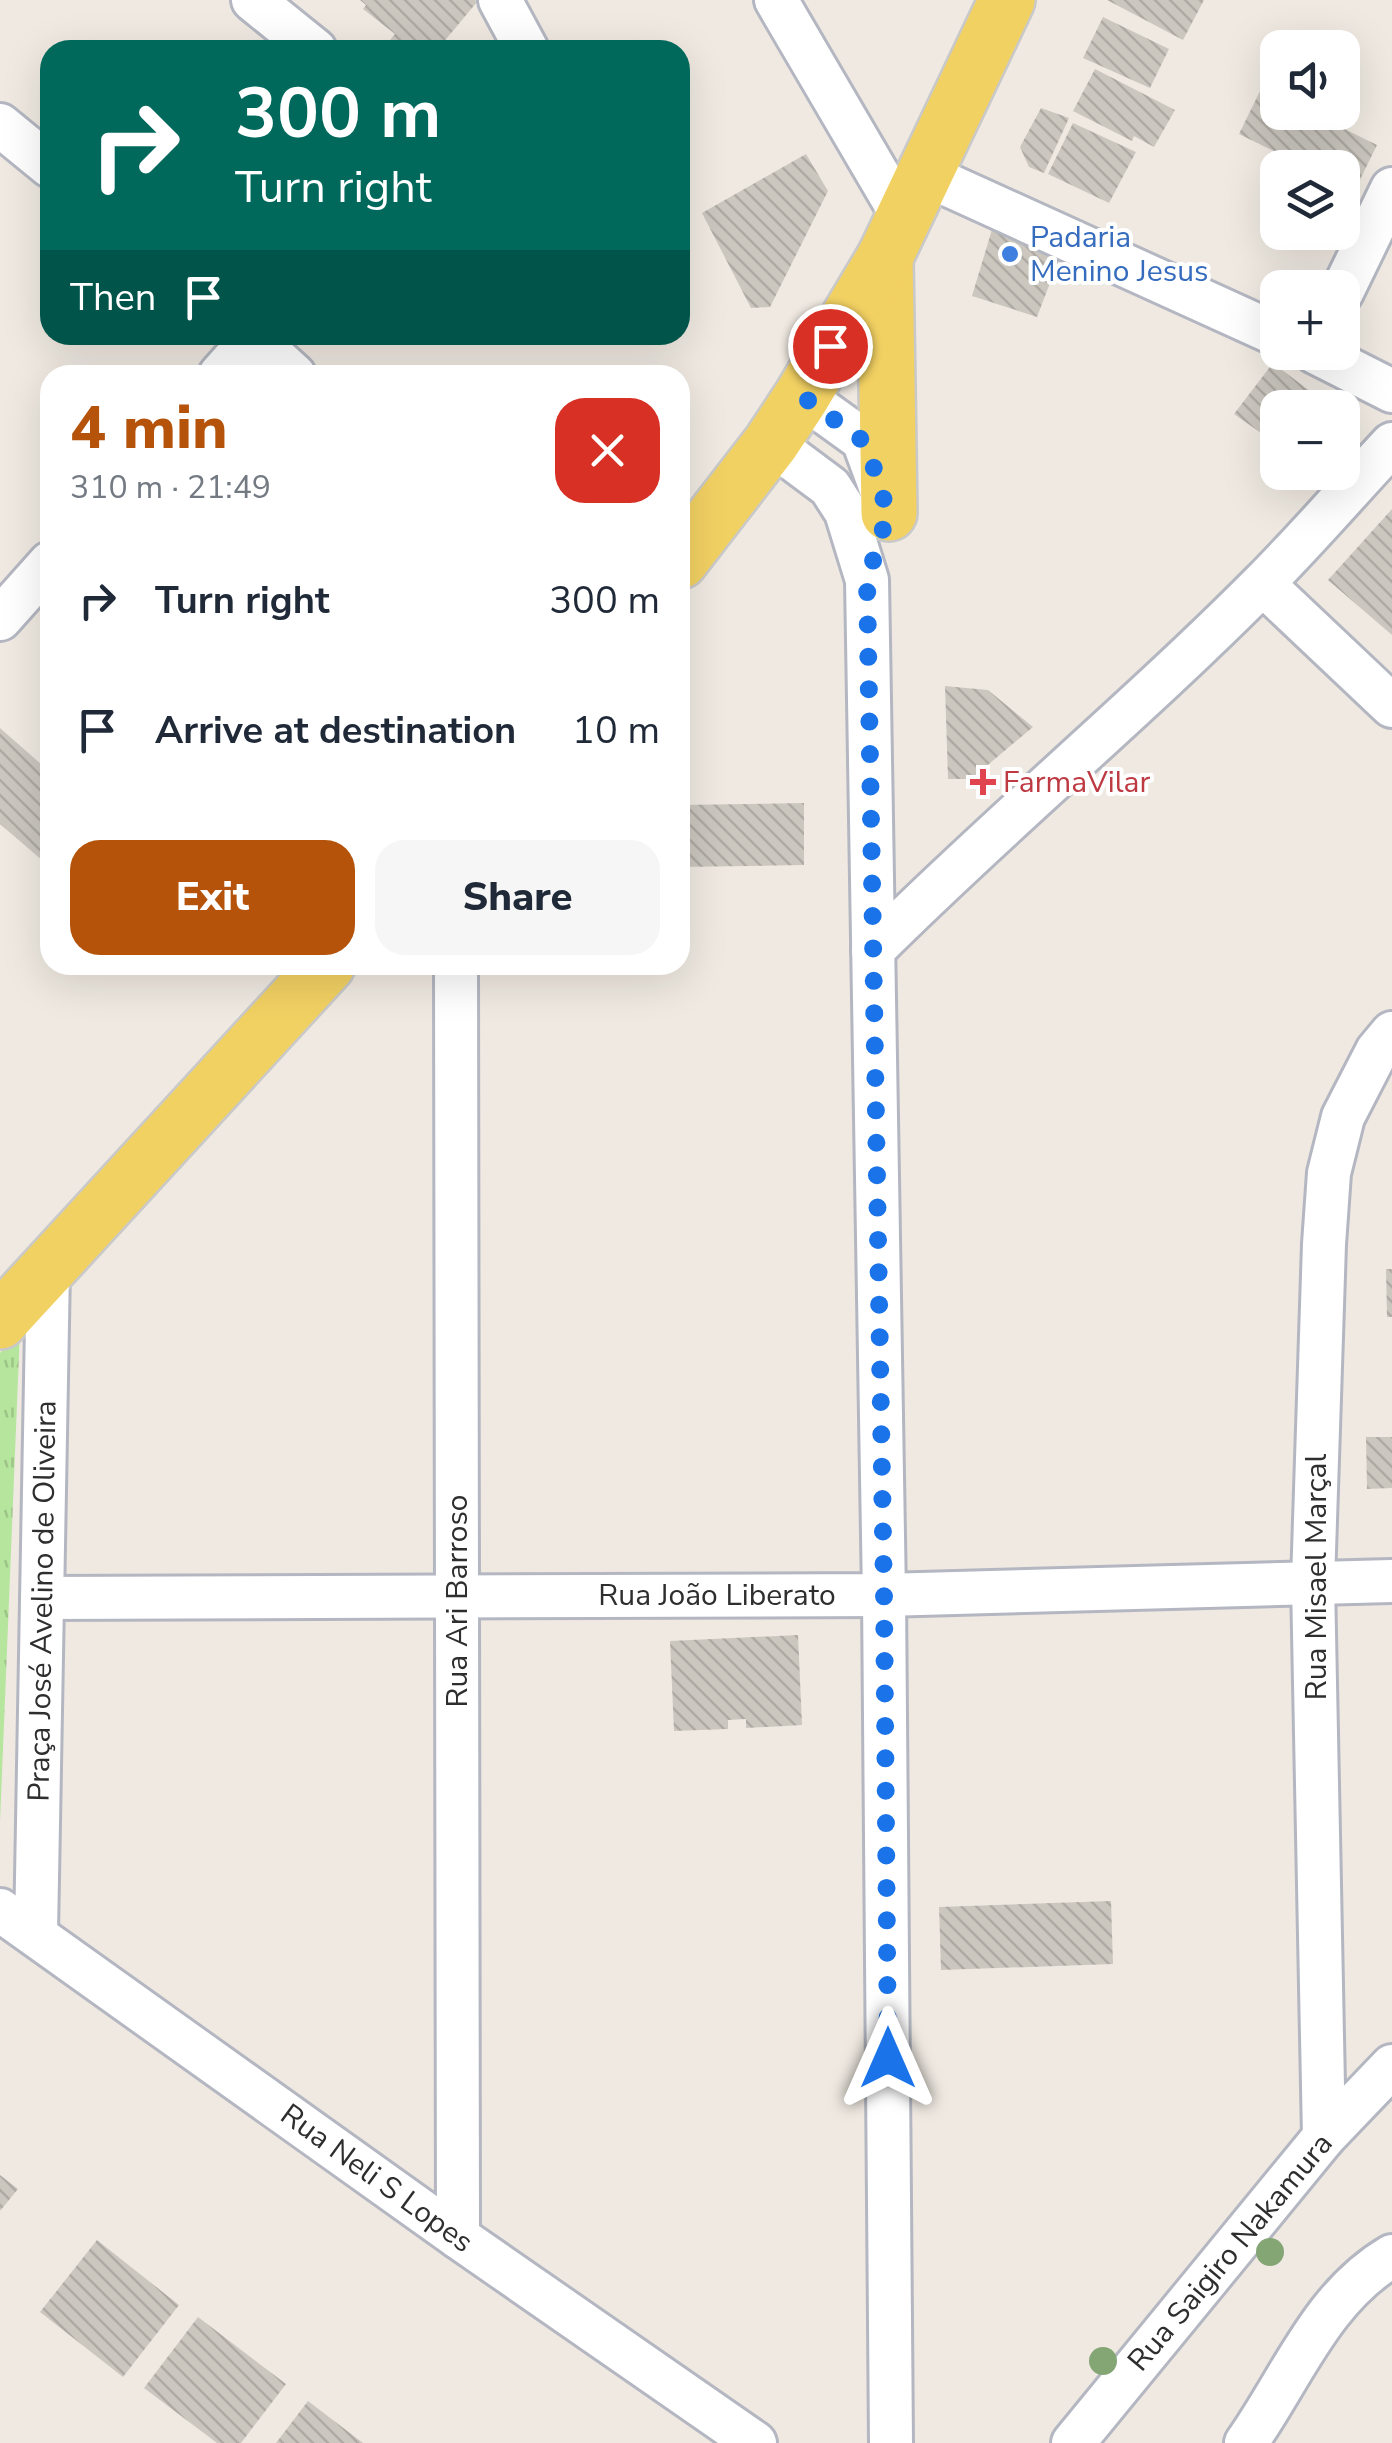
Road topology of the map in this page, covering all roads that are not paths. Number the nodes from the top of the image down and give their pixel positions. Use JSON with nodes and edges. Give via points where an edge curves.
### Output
{"nodes":[{"id":1,"x":253,"y":0,"type":"edge"},
{"id":2,"x":776,"y":0,"type":"edge"},
{"id":3,"x":1008,"y":0,"type":"edge"},
{"id":4,"x":303,"y":40,"type":"edge"},
{"id":5,"x":1392,"y":189,"type":"edge"},
{"id":6,"x":904,"y":216,"type":"junction"},
{"id":7,"x":1353,"y":270,"type":"edge"},
{"id":8,"x":1260,"y":329,"type":"edge"},
{"id":9,"x":245,"y":345,"type":"edge"},
{"id":10,"x":262,"y":345,"type":"edge"},
{"id":11,"x":228,"y":365,"type":"edge"},
{"id":12,"x":283,"y":365,"type":"edge"},
{"id":13,"x":1351,"y":370,"type":"edge"},
{"id":14,"x":1392,"y":391,"type":"edge"},
{"id":15,"x":802,"y":396,"type":"junction"},
{"id":16,"x":771,"y":444,"type":"junction"},
{"id":17,"x":1392,"y":444,"type":"edge"},
{"id":18,"x":888,"y":513,"type":"junction"},
{"id":19,"x":690,"y":548,"type":"edge"},
{"id":20,"x":40,"y":574,"type":"edge"},
{"id":21,"x":867,"y":580,"type":"junction"},
{"id":22,"x":1262,"y":584,"type":"junction"},
{"id":23,"x":0,"y":619,"type":"edge"},
{"id":24,"x":1392,"y":706,"type":"edge"},
{"id":25,"x":873,"y":950,"type":"junction"},
{"id":26,"x":318,"y":975,"type":"edge"},
{"id":27,"x":456,"y":975,"type":"edge"},
{"id":28,"x":1392,"y":1033,"type":"edge"},
{"id":29,"x":48,"y":1268,"type":"junction"},
{"id":30,"x":0,"y":1321,"type":"edge"},
{"id":31,"x":1392,"y":1581,"type":"edge"},
{"id":32,"x":1313,"y":1582,"type":"junction"},
{"id":33,"x":884,"y":1595,"type":"junction"},
{"id":34,"x":457,"y":1596,"type":"junction"},
{"id":35,"x":42,"y":1598,"type":"junction"},
{"id":36,"x":0,"y":1910,"type":"edge"},
{"id":37,"x":36,"y":1933,"type":"junction"},
{"id":38,"x":1392,"y":2066,"type":"edge"},
{"id":39,"x":1324,"y":2137,"type":"junction"},
{"id":40,"x":458,"y":2237,"type":"junction"},
{"id":41,"x":1392,"y":2256,"type":"edge"},
{"id":42,"x":756,"y":2443,"type":"edge"},
{"id":43,"x":890,"y":2443,"type":"edge"},
{"id":44,"x":1073,"y":2443,"type":"edge"},
{"id":45,"x":1246,"y":2443,"type":"edge"}],
"edges":[{"from":1,"to":4,"type":"street"},
{"from":2,"to":6,"type":"street"},
{"from":3,"to":6,"type":"main road"},
{"from":5,"to":7,"type":"street"},
{"from":6,"to":8,"type":"street"},
{"from":6,"to":15,"type":"main road"},
{"from":6,"to":18,"type":"main road"},
{"from":9,"to":11,"type":"street"},
{"from":10,"to":12,"type":"street"},
{"from":13,"to":14,"type":"street"},
{"from":15,"to":16,"type":"main road"},
{"from":15,"to":18,"type":"street","via":[[862,440]]},
{"from":16,"to":19,"type":"main road"},
{"from":16,"to":21,"type":"street","via":[[830,487],[846,512]]},
{"from":17,"to":22,"type":"street"},
{"from":18,"to":21,"type":"street"},
{"from":20,"to":23,"type":"street"},
{"from":21,"to":25,"type":"street"},
{"from":22,"to":24,"type":"street"},
{"from":22,"to":25,"type":"street"},
{"from":25,"to":33,"type":"street"},
{"from":26,"to":29,"type":"main road"},
{"from":27,"to":34,"type":"street","name":"Rua Ari Barroso"},
{"from":28,"to":32,"type":"street","name":"Rua Misael Marçal","via":[[1343,1117],[1329,1174]]},
{"from":29,"to":30,"type":"main road"},
{"from":29,"to":35,"type":"street","name":"Praça José Avelino de Oliveira"},
{"from":31,"to":32,"type":"street","name":"Rua João Liberato"},
{"from":32,"to":33,"type":"street","name":"Rua João Liberato"},
{"from":32,"to":39,"type":"street","name":"Rua Misael Marçal"},
{"from":33,"to":34,"type":"street","name":"Rua João Liberato"},
{"from":33,"to":43,"type":"street"},
{"from":34,"to":35,"type":"street","name":"Rua João Liberato"},
{"from":34,"to":40,"type":"street","name":"Rua Ari Barroso"},
{"from":35,"to":37,"type":"street","name":"Praça José Avelino de Oliveira"},
{"from":36,"to":37,"type":"street","name":"Rua Neli S Lopes"},
{"from":37,"to":40,"type":"street","name":"Rua Neli S Lopes"},
{"from":38,"to":39,"type":"street","name":"Rua Saigiro Nakamura"},
{"from":39,"to":44,"type":"street","name":"Rua Saigiro Nakamura"},
{"from":40,"to":42,"type":"street","name":"Rua Neli S Lopes"},
{"from":41,"to":45,"type":"street","via":[[1365,2272],[1328,2313]]}]}
